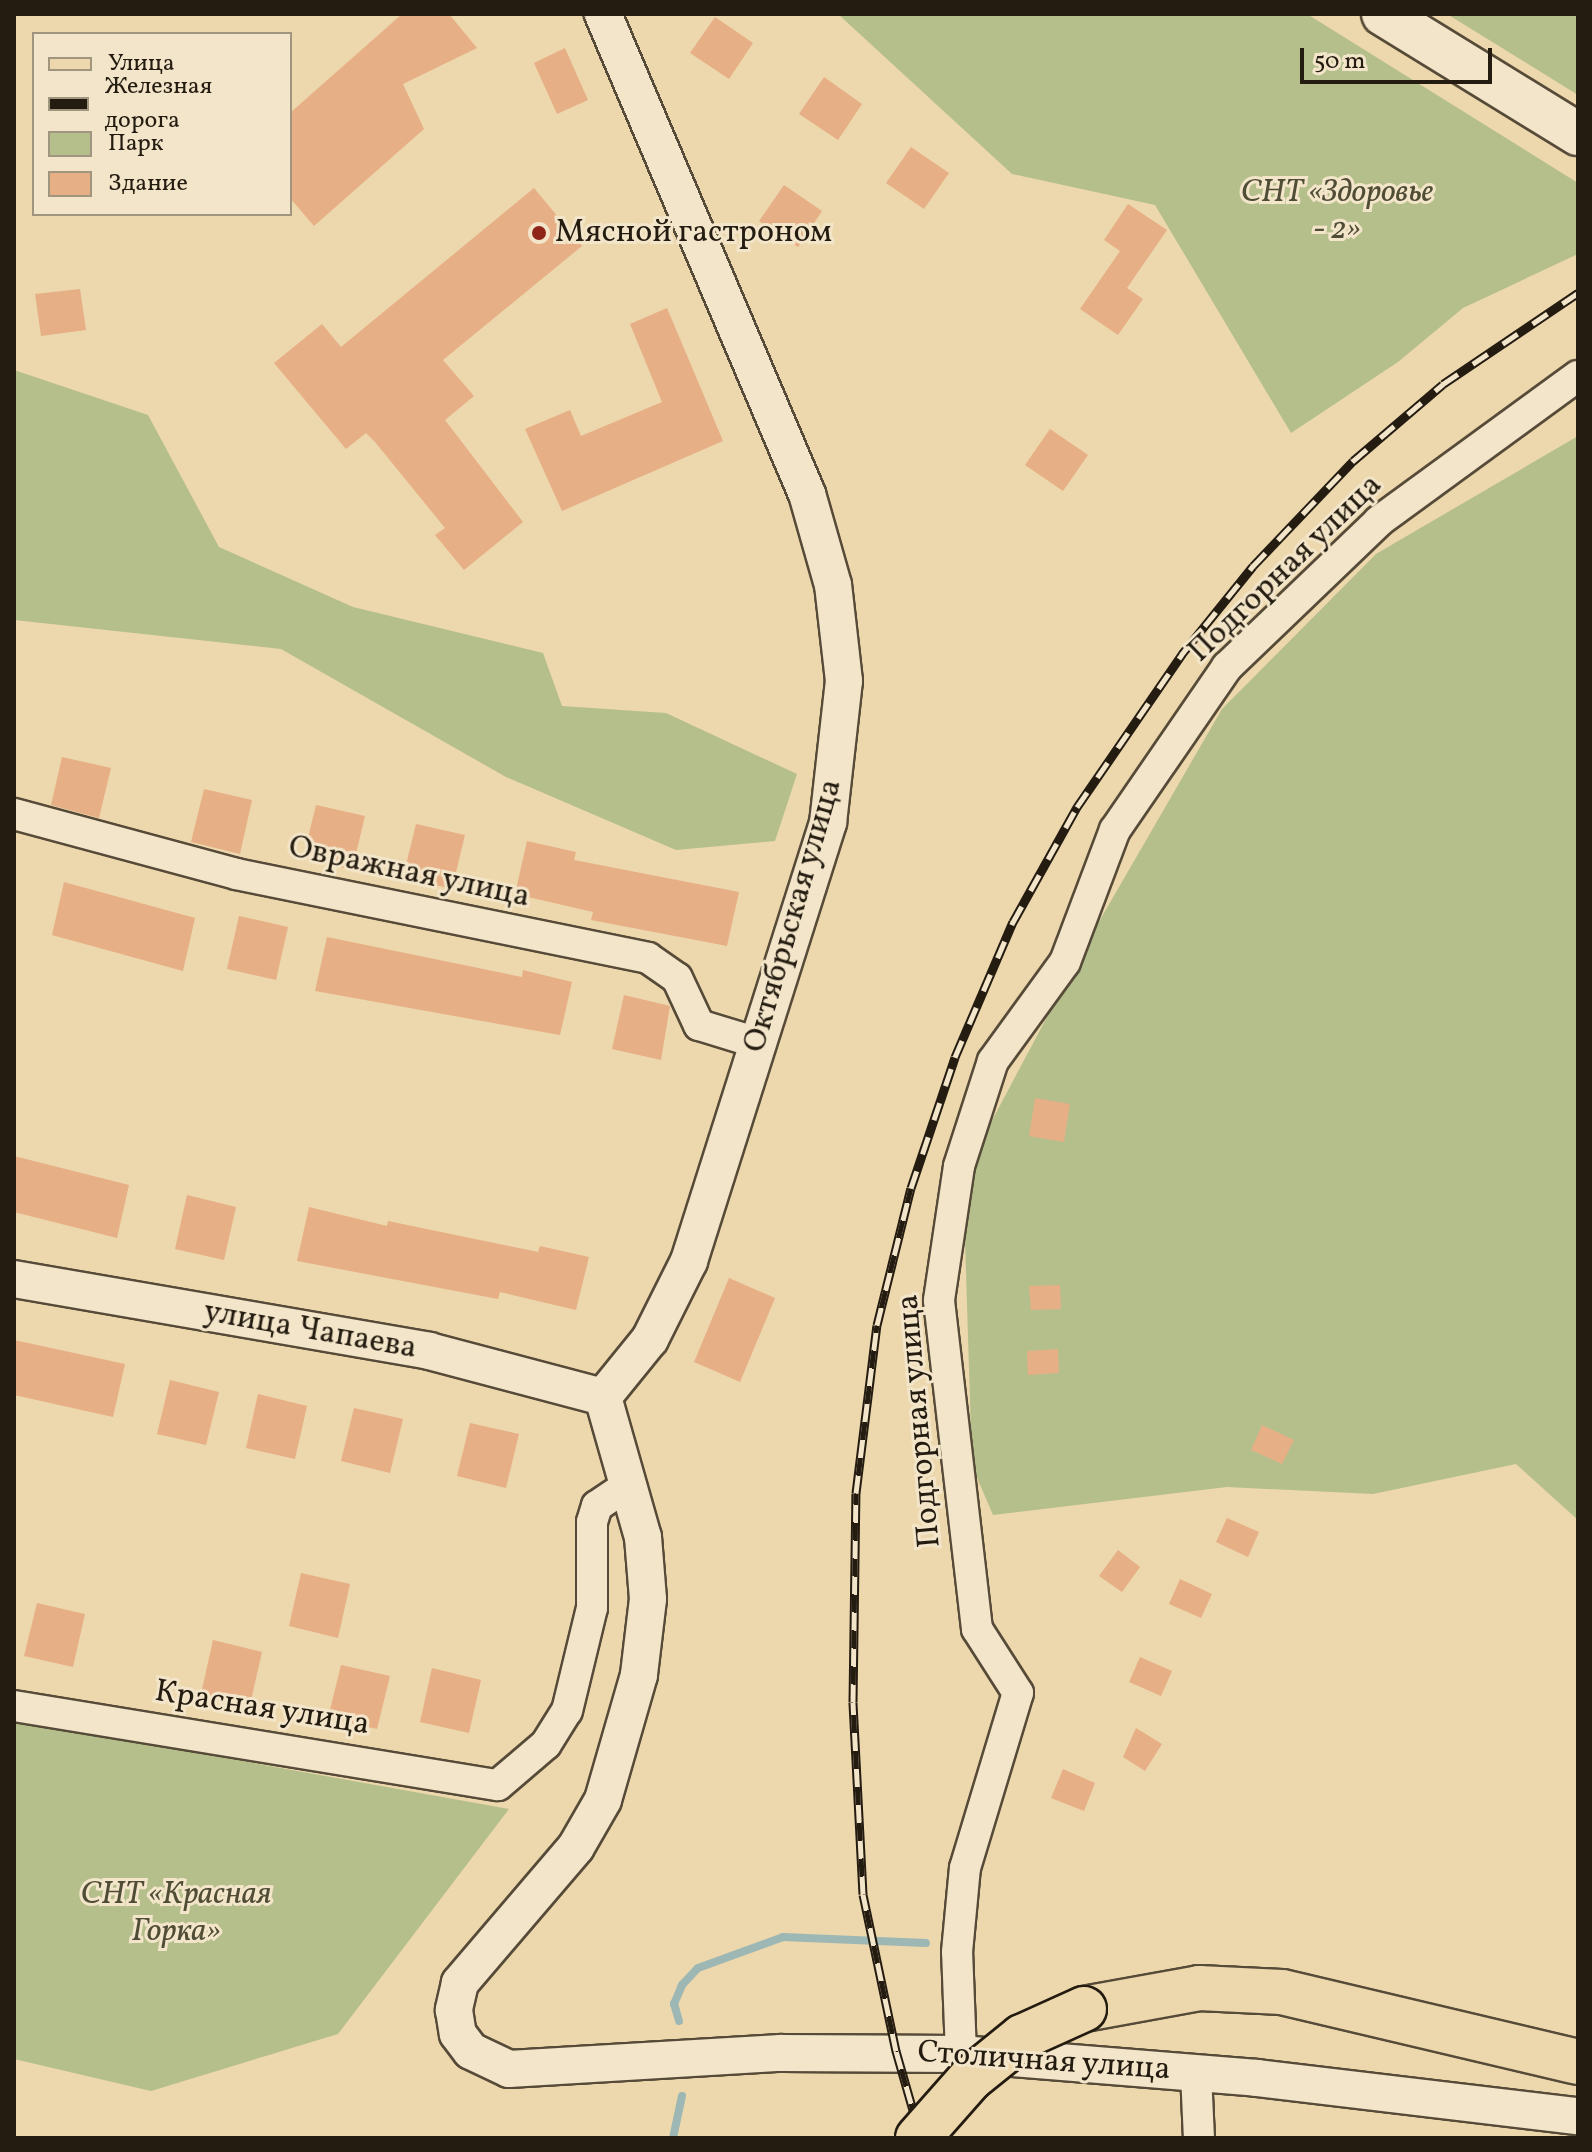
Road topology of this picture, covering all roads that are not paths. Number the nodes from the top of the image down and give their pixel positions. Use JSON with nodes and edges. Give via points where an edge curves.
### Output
{"nodes":[{"id":1,"x":603,"y":14,"type":"edge"},
{"id":2,"x":1383,"y":14,"type":"edge"},
{"id":3,"x":1578,"y":134,"type":"edge"},
{"id":4,"x":1578,"y":376,"type":"edge"},
{"id":5,"x":14,"y":814,"type":"edge"},
{"id":6,"x":758,"y":1043,"type":"junction"},
{"id":7,"x":14,"y":1279,"type":"edge"},
{"id":8,"x":603,"y":1397,"type":"junction"},
{"id":9,"x":628,"y":1485,"type":"junction"},
{"id":10,"x":14,"y":1706,"type":"edge"},
{"id":11,"x":961,"y":2054,"type":"junction"},
{"id":12,"x":1578,"y":2062,"type":"edge"},
{"id":13,"x":1196,"y":2073,"type":"junction"},
{"id":14,"x":1578,"y":2116,"type":"edge"},
{"id":15,"x":918,"y":2138,"type":"edge"},
{"id":16,"x":1199,"y":2138,"type":"edge"}],
"edges":[{"from":1,"to":6,"type":"street","name":"Октябрьская улица","via":[[807,494],[833,585],[844,681],[840,752],[828,823]]},
{"from":2,"to":3,"type":"main road"},
{"from":4,"to":11,"type":"street","name":"Подгорная улица","via":[[1379,521],[1227,667],[1115,830],[1065,962],[993,1061],[959,1166],[939,1300],[977,1629],[1018,1693],[965,1868],[957,1952]]},
{"from":5,"to":6,"type":"street","name":"Овражная улица","via":[[236,874],[648,958],[677,978],[699,1025]]},
{"from":6,"to":8,"type":"street","name":"Октябрьская улица","via":[[678,1287],[650,1339]]},
{"from":7,"to":8,"type":"street","name":"улица Чапаева","via":[[429,1351]]},
{"from":8,"to":9,"type":"street"},
{"from":9,"to":10,"type":"street","name":"Красная улица","via":[[597,1506],[592,1522],[592,1608],[567,1711],[546,1744],[498,1785]]},
{"from":9,"to":11,"type":"street","name":"Столичная улица","via":[[643,1537],[648,1599],[639,1675],[623,1743],[603,1800],[576,1847],[480,1953],[460,1983],[454,2010],[458,2034],[471,2051],[509,2069],[781,2053]]},
{"from":11,"to":13,"type":"street","name":"Столичная улица"},
{"from":12,"to":15,"type":"main road","bridge":true,"via":[[1282,1992],[1199,1988],[1084,2009],[1022,2037],[970,2079]]},
{"from":13,"to":14,"type":"street","name":"Столичная улица"},
{"from":13,"to":16,"type":"street"}]}
